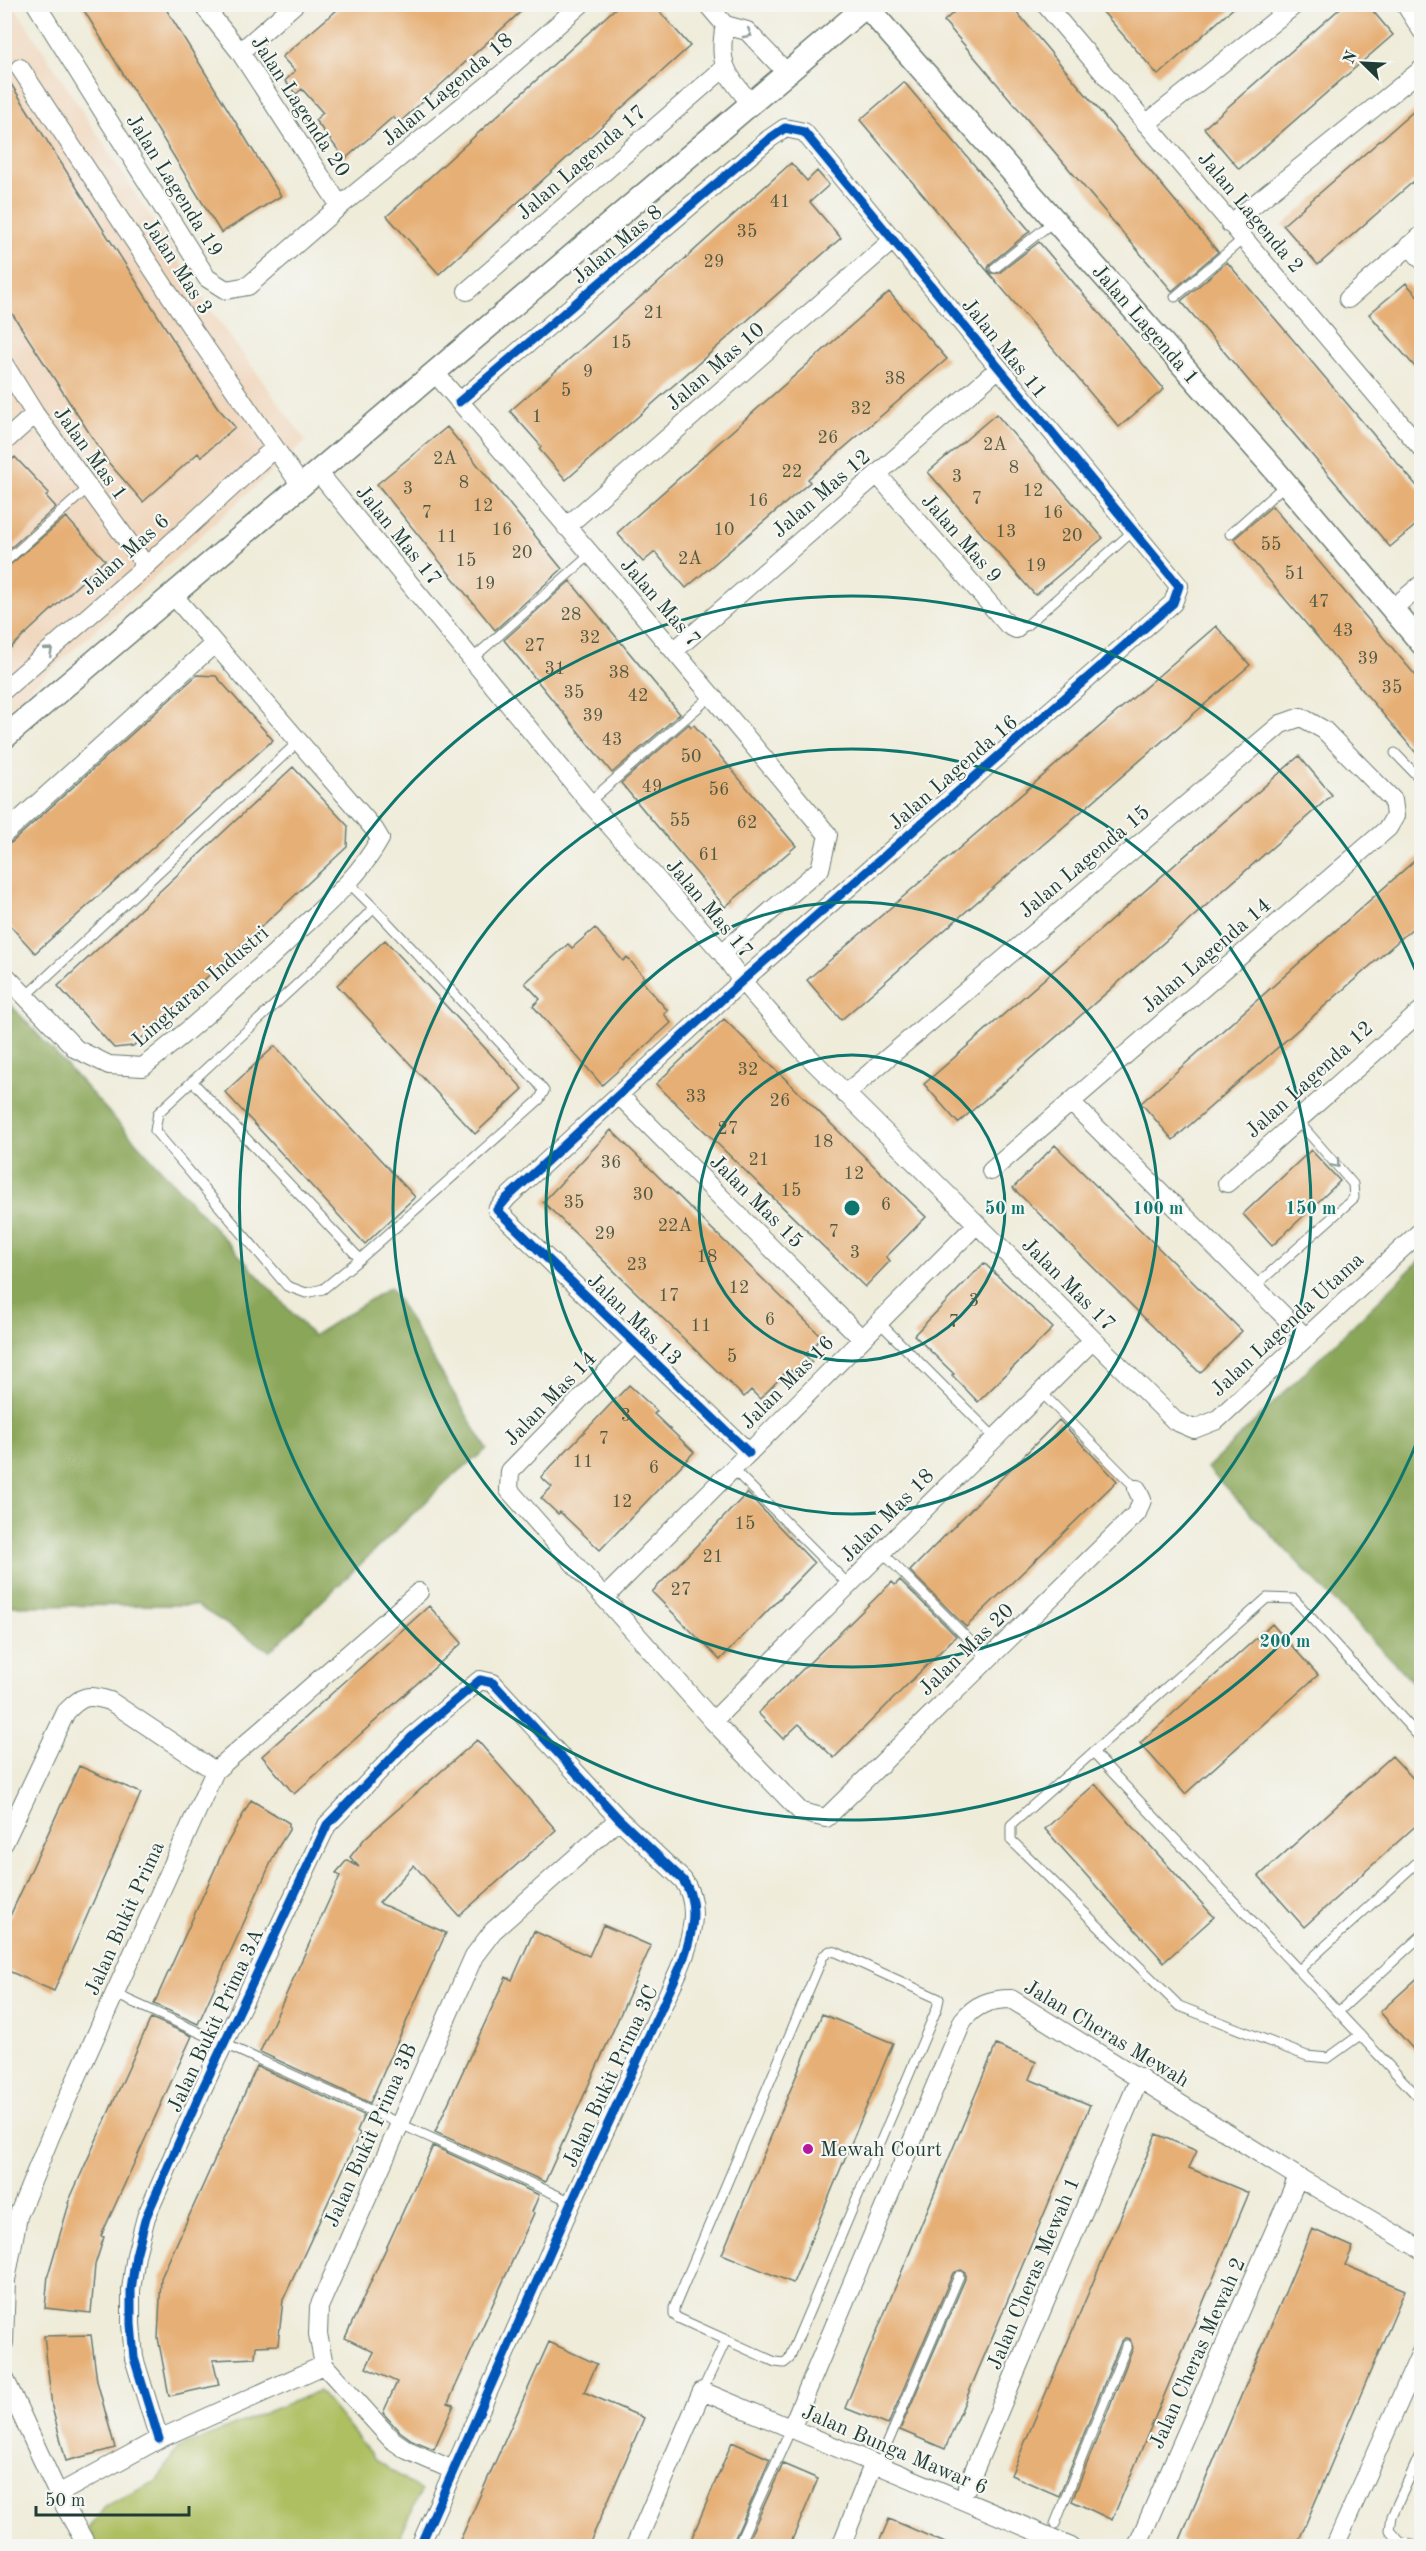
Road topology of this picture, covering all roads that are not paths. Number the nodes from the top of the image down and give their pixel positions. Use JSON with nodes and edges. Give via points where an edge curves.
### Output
{"nodes":[{"id":1,"x":36,"y":4,"type":"edge"},
{"id":2,"x":202,"y":4,"type":"edge"},
{"id":3,"x":295,"y":4,"type":"edge"},
{"id":4,"x":581,"y":4,"type":"edge"},
{"id":5,"x":707,"y":4,"type":"edge"},
{"id":6,"x":1296,"y":4,"type":"edge"},
{"id":7,"x":1405,"y":4,"type":"edge"},
{"id":8,"x":867,"y":5,"type":"edge"},
{"id":9,"x":1048,"y":5,"type":"edge"},
{"id":10,"x":725,"y":25,"type":"junction"},
{"id":11,"x":1422,"y":31,"type":"edge"},
{"id":12,"x":240,"y":52,"type":"junction"},
{"id":13,"x":20,"y":68,"type":"dead end"},
{"id":14,"x":724,"y":68,"type":"junction"},
{"id":15,"x":1422,"y":69,"type":"edge"},
{"id":16,"x":787,"y":73,"type":"junction"},
{"id":17,"x":751,"y":104,"type":"junction"},
{"id":18,"x":1146,"y":124,"type":"junction"},
{"id":19,"x":804,"y":132,"type":"joint"},
{"id":20,"x":340,"y":206,"type":"junction"},
{"id":21,"x":1054,"y":220,"type":"junction"},
{"id":22,"x":1230,"y":224,"type":"junction"},
{"id":23,"x":894,"y":239,"type":"junction"},
{"id":24,"x":1243,"y":239,"type":"junction"},
{"id":25,"x":1415,"y":240,"type":"edge"},
{"id":26,"x":1422,"y":260,"type":"edge"},
{"id":27,"x":995,"y":268,"type":"dead end"},
{"id":28,"x":467,"y":291,"type":"dead end"},
{"id":29,"x":1175,"y":297,"type":"dead end"},
{"id":30,"x":1348,"y":298,"type":"dead end"},
{"id":31,"x":4,"y":364,"type":"edge"},
{"id":32,"x":999,"y":368,"type":"junction"},
{"id":33,"x":435,"y":373,"type":"junction"},
{"id":34,"x":459,"y":402,"type":"junction"},
{"id":35,"x":35,"y":414,"type":"junction"},
{"id":36,"x":4,"y":442,"type":"edge"},
{"id":37,"x":273,"y":448,"type":"junction"},
{"id":38,"x":1422,"y":449,"type":"edge"},
{"id":39,"x":877,"y":474,"type":"junction"},
{"id":40,"x":310,"y":480,"type":"junction"},
{"id":41,"x":1286,"y":484,"type":"junction"},
{"id":42,"x":88,"y":488,"type":"junction"},
{"id":43,"x":566,"y":527,"type":"junction"},
{"id":44,"x":1132,"y":532,"type":"junction"},
{"id":45,"x":1230,"y":534,"type":"dead end"},
{"id":46,"x":590,"y":555,"type":"junction"},
{"id":47,"x":4,"y":564,"type":"edge"},
{"id":48,"x":146,"y":566,"type":"junction"},
{"id":49,"x":1422,"y":584,"type":"edge"},
{"id":50,"x":1179,"y":586,"type":"joint"},
{"id":51,"x":173,"y":595,"type":"junction"},
{"id":52,"x":1392,"y":609,"type":"junction"},
{"id":53,"x":1016,"y":629,"type":"joint"},
{"id":54,"x":214,"y":644,"type":"junction"},
{"id":55,"x":1422,"y":644,"type":"edge"},
{"id":56,"x":674,"y":651,"type":"junction"},
{"id":57,"x":471,"y":660,"type":"junction"},
{"id":58,"x":4,"y":690,"type":"edge"},
{"id":59,"x":710,"y":697,"type":"junction"},
{"id":60,"x":6,"y":735,"type":"edge"},
{"id":61,"x":298,"y":742,"type":"junction"},
{"id":62,"x":1395,"y":753,"type":"dead end"},
{"id":63,"x":1356,"y":763,"type":"joint"},
{"id":64,"x":1420,"y":776,"type":"edge"},
{"id":65,"x":589,"y":802,"type":"junction"},
{"id":66,"x":4,"y":834,"type":"edge"},
{"id":67,"x":349,"y":883,"type":"junction"},
{"id":68,"x":374,"y":908,"type":"junction"},
{"id":69,"x":722,"y":953,"type":"junction"},
{"id":70,"x":4,"y":974,"type":"edge"},
{"id":71,"x":742,"y":981,"type":"junction"},
{"id":72,"x":26,"y":996,"type":"junction"},
{"id":73,"x":1422,"y":1010,"type":"edge"},
{"id":74,"x":192,"y":1081,"type":"junction"},
{"id":75,"x":845,"y":1094,"type":"junction"},
{"id":76,"x":620,"y":1095,"type":"junction"},
{"id":77,"x":1071,"y":1102,"type":"junction"},
{"id":78,"x":1297,"y":1120,"type":"junction"},
{"id":79,"x":991,"y":1171,"type":"dead end"},
{"id":80,"x":1227,"y":1183,"type":"dead end"},
{"id":81,"x":498,"y":1210,"type":"joint"},
{"id":82,"x":977,"y":1224,"type":"junction"},
{"id":83,"x":1422,"y":1230,"type":"edge"},
{"id":84,"x":360,"y":1259,"type":"junction"},
{"id":85,"x":1255,"y":1286,"type":"junction"},
{"id":86,"x":879,"y":1322,"type":"junction"},
{"id":87,"x":1305,"y":1337,"type":"junction"},
{"id":88,"x":862,"y":1339,"type":"junction"},
{"id":89,"x":1093,"y":1340,"type":"junction"},
{"id":90,"x":635,"y":1344,"type":"junction"},
{"id":91,"x":1041,"y":1392,"type":"junction"},
{"id":92,"x":1175,"y":1421,"type":"joint"},
{"id":93,"x":995,"y":1438,"type":"junction"},
{"id":94,"x":749,"y":1453,"type":"junction"},
{"id":95,"x":733,"y":1469,"type":"junction"},
{"id":96,"x":1137,"y":1489,"type":"joint"},
{"id":97,"x":882,"y":1552,"type":"junction"},
{"id":98,"x":849,"y":1585,"type":"junction"},
{"id":99,"x":419,"y":1592,"type":"dead end"},
{"id":100,"x":604,"y":1598,"type":"junction"},
{"id":101,"x":988,"y":1659,"type":"junction"},
{"id":102,"x":480,"y":1680,"type":"joint"},
{"id":103,"x":713,"y":1721,"type":"junction"},
{"id":104,"x":1422,"y":1740,"type":"edge"},
{"id":105,"x":1093,"y":1752,"type":"junction"},
{"id":106,"x":215,"y":1771,"type":"junction"},
{"id":107,"x":619,"y":1819,"type":"junction"},
{"id":108,"x":4,"y":1843,"type":"edge"},
{"id":109,"x":1422,"y":1858,"type":"edge"},
{"id":110,"x":1422,"y":1935,"type":"edge"},
{"id":111,"x":1299,"y":1970,"type":"junction"},
{"id":112,"x":115,"y":1994,"type":"junction"},
{"id":113,"x":1338,"y":2012,"type":"junction"},
{"id":114,"x":1360,"y":2035,"type":"junction"},
{"id":115,"x":225,"y":2044,"type":"junction"},
{"id":116,"x":1140,"y":2077,"type":"junction"},
{"id":117,"x":1422,"y":2101,"type":"edge"},
{"id":118,"x":399,"y":2123,"type":"junction"},
{"id":119,"x":1298,"y":2177,"type":"junction"},
{"id":120,"x":572,"y":2202,"type":"junction"},
{"id":121,"x":1422,"y":2250,"type":"edge"},
{"id":122,"x":959,"y":2276,"type":"dead end"},
{"id":123,"x":726,"y":2340,"type":"junction"},
{"id":124,"x":4,"y":2343,"type":"edge"},
{"id":125,"x":1127,"y":2345,"type":"dead end"},
{"id":126,"x":1422,"y":2350,"type":"edge"},
{"id":127,"x":324,"y":2365,"type":"junction"},
{"id":128,"x":4,"y":2377,"type":"edge"},
{"id":129,"x":702,"y":2391,"type":"junction"},
{"id":130,"x":791,"y":2429,"type":"junction"},
{"id":131,"x":159,"y":2439,"type":"junction"},
{"id":132,"x":1422,"y":2450,"type":"edge"},
{"id":133,"x":878,"y":2459,"type":"junction"},
{"id":134,"x":453,"y":2470,"type":"junction"},
{"id":135,"x":967,"y":2487,"type":"dead end"},
{"id":136,"x":58,"y":2494,"type":"junction"},
{"id":137,"x":1055,"y":2524,"type":"dead end"},
{"id":138,"x":87,"y":2547,"type":"edge"},
{"id":139,"x":420,"y":2547,"type":"edge"},
{"id":140,"x":635,"y":2547,"type":"edge"},
{"id":141,"x":738,"y":2547,"type":"edge"},
{"id":142,"x":841,"y":2547,"type":"edge"},
{"id":143,"x":1071,"y":2547,"type":"edge"},
{"id":144,"x":1137,"y":2547,"type":"edge"},
{"id":145,"x":1335,"y":2547,"type":"edge"},
{"id":146,"x":1417,"y":2547,"type":"edge"}],
"edges":[{"from":1,"to":20,"type":"street","name":"Jalan Lagenda 19","via":[[207,278],[226,290],[248,286]]},
{"from":2,"to":12,"type":"street","name":"Jalan Lagenda 20"},
{"from":3,"to":12,"type":"street"},
{"from":4,"to":20,"type":"street","name":"Jalan Lagenda 18"},
{"from":5,"to":10,"type":"street"},
{"from":6,"to":18,"type":"street"},
{"from":7,"to":11,"type":"street"},
{"from":8,"to":16,"type":"street"},
{"from":8,"to":21,"type":"street","name":"Jalan Lagenda 1"},
{"from":9,"to":18,"type":"street","name":"Jalan Lagenda 2"},
{"from":10,"to":14,"type":"street","via":[[721,45]]},
{"from":10,"to":16,"type":"street","one_way":true,"via":[[747,31]]},
{"from":12,"to":20,"type":"street","name":"Jalan Lagenda 20"},
{"from":13,"to":37,"type":"street","name":"Jalan Mas 3"},
{"from":14,"to":17,"type":"street"},
{"from":14,"to":28,"type":"street","name":"Jalan Lagenda 17"},
{"from":15,"to":22,"type":"street"},
{"from":16,"to":17,"type":"street"},
{"from":17,"to":33,"type":"street"},
{"from":18,"to":22,"type":"street","name":"Jalan Lagenda 2"},
{"from":19,"to":23,"type":"street","name":"Jalan Mas 11"},
{"from":19,"to":34,"type":"street","name":"Jalan Mas 8","via":[[785,128],[769,139]]},
{"from":21,"to":27,"type":"lane"},
{"from":21,"to":41,"type":"street","name":"Jalan Lagenda 1"},
{"from":22,"to":24,"type":"street","name":"Jalan Lagenda 2"},
{"from":23,"to":32,"type":"street","name":"Jalan Mas 11"},
{"from":23,"to":43,"type":"street","name":"Jalan Mas 10"},
{"from":24,"to":29,"type":"lane"},
{"from":24,"to":38,"type":"street","name":"Jalan Lagenda 2"},
{"from":25,"to":26,"type":"street"},
{"from":25,"to":30,"type":"street"},
{"from":31,"to":35,"type":"street","name":"Jalan Mas 1"},
{"from":32,"to":39,"type":"street","name":"Jalan Mas 12"},
{"from":32,"to":44,"type":"street","name":"Jalan Mas 11"},
{"from":33,"to":34,"type":"street","name":"Jalan Mas 7"},
{"from":33,"to":40,"type":"street"},
{"from":34,"to":43,"type":"street","name":"Jalan Mas 7"},
{"from":35,"to":36,"type":"street"},
{"from":35,"to":42,"type":"street","name":"Jalan Mas 1"},
{"from":37,"to":40,"type":"street","name":"Jalan Mas 3"},
{"from":37,"to":48,"type":"street","name":"Jalan Mas 6"},
{"from":39,"to":53,"type":"street","name":"Jalan Mas 9","via":[[1008,625]]},
{"from":39,"to":56,"type":"street","name":"Jalan Mas 12"},
{"from":40,"to":51,"type":"street"},
{"from":40,"to":57,"type":"street","name":"Jalan Mas 17"},
{"from":41,"to":45,"type":"lane"},
{"from":41,"to":52,"type":"street","name":"Jalan Lagenda 1"},
{"from":42,"to":47,"type":"lane"},
{"from":42,"to":48,"type":"street","name":"Jalan Mas 1"},
{"from":43,"to":46,"type":"street","name":"Jalan Mas 7"},
{"from":44,"to":50,"type":"street","name":"Jalan Mas 11"},
{"from":44,"to":53,"type":"lane","via":[[1026,626]]},
{"from":46,"to":56,"type":"street","name":"Jalan Mas 7"},
{"from":46,"to":57,"type":"lane"},
{"from":58,"to":48,"type":"street","name":"Jalan Mas 6","one_way":true},
{"from":49,"to":52,"type":"street"},
{"from":50,"to":71,"type":"street","name":"Jalan Lagenda 16","via":[[1173,603]]},
{"from":51,"to":54,"type":"street"},
{"from":51,"to":60,"type":"street"},
{"from":52,"to":55,"type":"street","name":"Jalan Lagenda 1"},
{"from":54,"to":61,"type":"street"},
{"from":54,"to":66,"type":"street"},
{"from":56,"to":59,"type":"street","name":"Jalan Mas 7"},
{"from":57,"to":65,"type":"street","name":"Jalan Mas 17"},
{"from":59,"to":65,"type":"lane"},
{"from":59,"to":69,"type":"street","name":"Jalan Mas 7","via":[[828,836],[820,869]]},
{"from":61,"to":67,"type":"street","name":"Lingkaran Industri","via":[[380,839]]},
{"from":61,"to":72,"type":"lane"},
{"from":62,"to":64,"type":"lane"},
{"from":63,"to":75,"type":"street","name":"Jalan Lagenda 15","via":[[1324,730],[1301,717],[1281,724]]},
{"from":63,"to":77,"type":"street","name":"Jalan Lagenda 14","via":[[1393,800],[1395,816],[1388,828]]},
{"from":65,"to":69,"type":"street","name":"Jalan Mas 17"},
{"from":67,"to":68,"type":"lane"},
{"from":67,"to":72,"type":"street","name":"Lingkaran Industri","via":[[198,1023],[143,1067],[109,1065],[76,1049]]},
{"from":68,"to":74,"type":"lane"},
{"from":68,"to":84,"type":"lane","via":[[543,1091],[539,1100]]},
{"from":69,"to":71,"type":"street","name":"Jalan Mas 17"},
{"from":70,"to":72,"type":"street","name":"Lingkaran Industri"},
{"from":71,"to":75,"type":"street","name":"Jalan Mas 17"},
{"from":71,"to":76,"type":"street","name":"Jalan Lagenda 16"},
{"from":73,"to":78,"type":"street","name":"Jalan Lagenda 12"},
{"from":74,"to":84,"type":"lane"},
{"from":74,"to":84,"type":"lane","via":[[158,1113],[156,1131],[287,1286],[306,1293],[323,1290]]},
{"from":75,"to":82,"type":"street","name":"Jalan Mas 17"},
{"from":76,"to":81,"type":"street","name":"Jalan Lagenda 16"},
{"from":76,"to":88,"type":"street","name":"Jalan Mas 15"},
{"from":77,"to":79,"type":"street","name":"Jalan Lagenda 14"},
{"from":77,"to":85,"type":"street"},
{"from":78,"to":80,"type":"street","name":"Jalan Lagenda 12"},
{"from":78,"to":85,"type":"lane","one_way":true,"via":[[1353,1184],[1354,1198]]},
{"from":81,"to":90,"type":"street","name":"Jalan Mas 13"},
{"from":82,"to":86,"type":"street","name":"Jalan Mas 16"},
{"from":82,"to":89,"type":"street","name":"Jalan Mas 17"},
{"from":83,"to":87,"type":"street","name":"Jalan Lagenda Utama"},
{"from":85,"to":87,"type":"street"},
{"from":86,"to":88,"type":"street","name":"Jalan Mas 16"},
{"from":86,"to":93,"type":"lane"},
{"from":87,"to":92,"type":"street","name":"Jalan Lagenda Utama","via":[[1217,1420],[1194,1429]]},
{"from":88,"to":94,"type":"street","name":"Jalan Mas 16"},
{"from":89,"to":91,"type":"street","name":"Jalan Mas 18"},
{"from":89,"to":92,"type":"street","name":"Jalan Mas 17"},
{"from":90,"to":94,"type":"street","name":"Jalan Mas 13"},
{"from":90,"to":100,"type":"street","name":"Jalan Mas 14","via":[[510,1471],[509,1490]]},
{"from":91,"to":93,"type":"street","name":"Jalan Mas 18"},
{"from":91,"to":96,"type":"lane"},
{"from":93,"to":97,"type":"street","name":"Jalan Mas 18"},
{"from":94,"to":95,"type":"street","name":"Jalan Mas 16"},
{"from":95,"to":98,"type":"lane"},
{"from":95,"to":100,"type":"street","name":"Jalan Mas 16"},
{"from":96,"to":101,"type":"street","name":"Jalan Mas 20","via":[[1142,1500],[1137,1513]]},
{"from":97,"to":98,"type":"street","name":"Jalan Mas 18"},
{"from":97,"to":101,"type":"lane"},
{"from":98,"to":103,"type":"street","name":"Jalan Mas 18"},
{"from":99,"to":106,"type":"street","name":"Jalan Bukit Prima"},
{"from":100,"to":103,"type":"street"},
{"from":101,"to":103,"type":"street","name":"Jalan Mas 20","via":[[826,1818],[801,1812]]},
{"from":102,"to":107,"type":"street","name":"Jalan Bukit Prima 3C","via":[[493,1683]]},
{"from":102,"to":115,"type":"street","name":"Jalan Bukit Prima 3A","via":[[412,1737],[327,1825]]},
{"from":104,"to":105,"type":"lane","via":[[1294,1599],[1267,1598]]},
{"from":105,"to":111,"type":"lane"},
{"from":105,"to":114,"type":"lane","via":[[1011,1825],[1011,1840],[1179,2007],[1306,2056],[1328,2058]]},
{"from":106,"to":108,"type":"street","via":[[110,1701],[92,1696],[78,1699],[66,1712]]},
{"from":106,"to":112,"type":"street","name":"Jalan Bukit Prima"},
{"from":107,"to":118,"type":"street","name":"Jalan Bukit Prima 3B","via":[[483,1942]]},
{"from":107,"to":120,"type":"street","name":"Jalan Bukit Prima 3C","via":[[689,1888],[691,1939]]},
{"from":109,"to":111,"type":"lane"},
{"from":110,"to":113,"type":"lane"},
{"from":111,"to":113,"type":"lane"},
{"from":112,"to":115,"type":"lane"},
{"from":112,"to":124,"type":"street","name":"Jalan Bukit Prima","via":[[18,2216],[6,2280]]},
{"from":113,"to":114,"type":"lane"},
{"from":114,"to":117,"type":"lane"},
{"from":115,"to":118,"type":"lane"},
{"from":115,"to":131,"type":"street","name":"Jalan Bukit Prima 3A","via":[[146,2217],[136,2255],[131,2290],[134,2358]]},
{"from":116,"to":119,"type":"street","name":"Jalan Cheras Mewah"},
{"from":116,"to":130,"type":"street","name":"Jalan Cheras Mewah","via":[[1011,1999],[987,2002],[972,2010],[963,2020]]},
{"from":116,"to":135,"type":"street","name":"Jalan Cheras Mewah 1"},
{"from":118,"to":120,"type":"lane"},
{"from":118,"to":127,"type":"street","name":"Jalan Bukit Prima 3B","via":[[319,2307],[318,2334]]},
{"from":119,"to":121,"type":"street","name":"Jalan Cheras Mewah"},
{"from":119,"to":144,"type":"street","name":"Jalan Cheras Mewah 2"},
{"from":120,"to":134,"type":"street","name":"Jalan Bukit Prima 3C"},
{"from":122,"to":133,"type":"lane"},
{"from":123,"to":123,"type":"lane","via":[[775,2362],[789,2359],[937,2008],[939,1999],[933,1994],[836,1952],[823,1956],[674,2308],[678,2318]]},
{"from":123,"to":129,"type":"lane"},
{"from":125,"to":137,"type":"lane"},
{"from":126,"to":145,"type":"street"},
{"from":127,"to":131,"type":"street"},
{"from":127,"to":134,"type":"street","via":[[391,2439]]},
{"from":128,"to":136,"type":"street"},
{"from":129,"to":130,"type":"street","name":"Jalan Bunga Mawar 6"},
{"from":129,"to":140,"type":"street"},
{"from":130,"to":133,"type":"street","name":"Jalan Bunga Mawar 6"},
{"from":130,"to":141,"type":"lane"},
{"from":131,"to":136,"type":"street"},
{"from":132,"to":146,"type":"lane","via":[[1392,2516],[1390,2530],[1400,2542]]},
{"from":133,"to":142,"type":"street"},
{"from":133,"to":143,"type":"street","name":"Jalan Bunga Mawar 6"},
{"from":134,"to":139,"type":"street","name":"Jalan Bukit Prima 3C"},
{"from":136,"to":138,"type":"street"}]}
